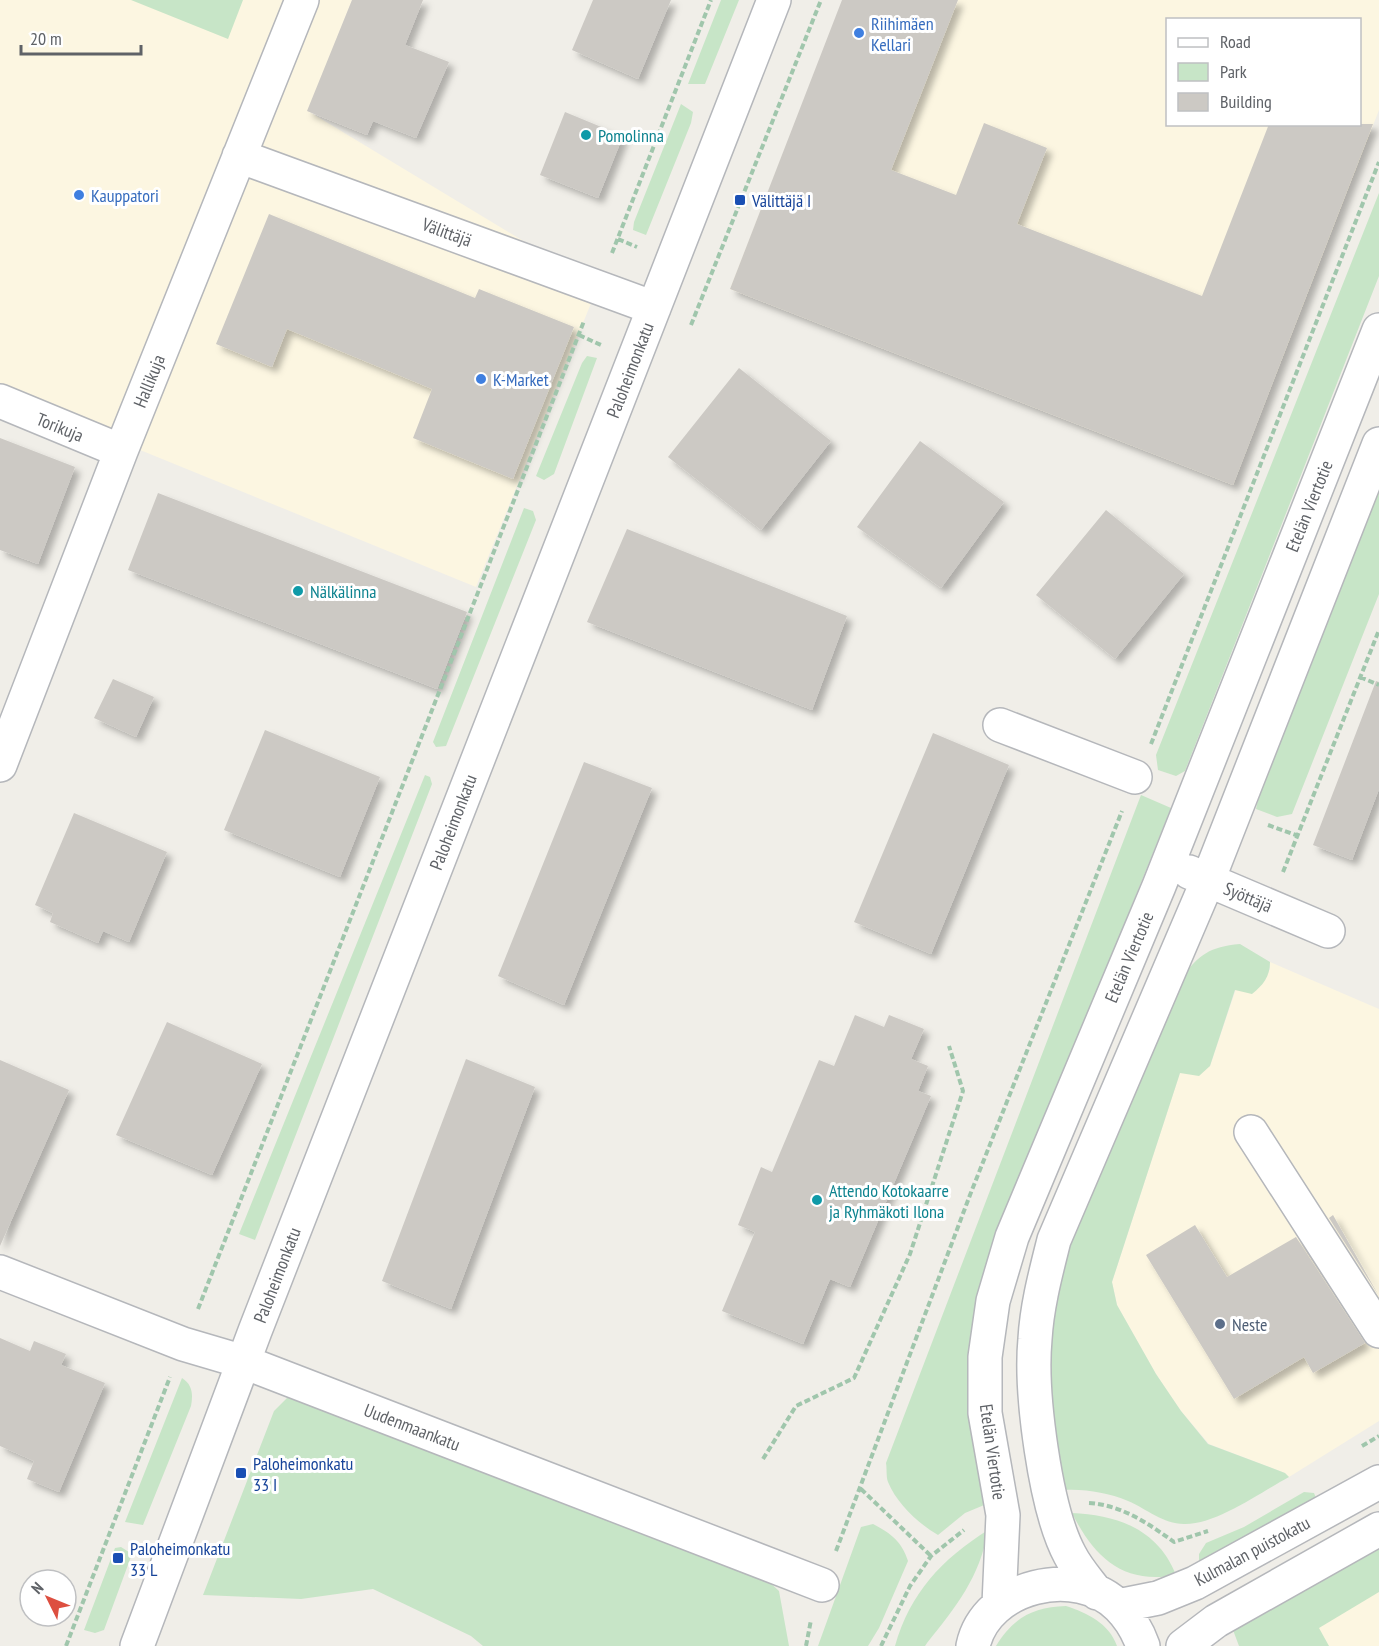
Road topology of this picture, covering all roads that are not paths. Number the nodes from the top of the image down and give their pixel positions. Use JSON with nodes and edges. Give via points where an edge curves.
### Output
{"nodes":[{"id":1,"x":302,"y":0,"type":"edge"},
{"id":2,"x":774,"y":0,"type":"edge"},
{"id":3,"x":239,"y":156,"type":"junction"},
{"id":4,"x":654,"y":308,"type":"junction"},
{"id":5,"x":1379,"y":330,"type":"edge"},
{"id":6,"x":0,"y":402,"type":"edge"},
{"id":7,"x":1379,"y":444,"type":"edge"},
{"id":8,"x":121,"y":451,"type":"junction"},
{"id":9,"x":1000,"y":725,"type":"dead end"},
{"id":10,"x":0,"y":765,"type":"edge"},
{"id":11,"x":1135,"y":777,"type":"road end"},
{"id":12,"x":1168,"y":862,"type":"junction"},
{"id":13,"x":1208,"y":879,"type":"junction"},
{"id":14,"x":1328,"y":931,"type":"dead end"},
{"id":15,"x":1251,"y":1132,"type":"dead end"},
{"id":16,"x":0,"y":1272,"type":"edge"},
{"id":17,"x":1379,"y":1331,"type":"edge"},
{"id":18,"x":243,"y":1362,"type":"junction"},
{"id":19,"x":1379,"y":1482,"type":"edge"},
{"id":20,"x":1379,"y":1528,"type":"edge"},
{"id":21,"x":822,"y":1585,"type":"road end"},
{"id":22,"x":1108,"y":1599,"type":"junction"},
{"id":23,"x":986,"y":1624,"type":"edge"},
{"id":24,"x":137,"y":1646,"type":"edge"},
{"id":25,"x":956,"y":1646,"type":"edge"},
{"id":26,"x":1143,"y":1646,"type":"edge"},
{"id":27,"x":1183,"y":1646,"type":"edge"}],
"edges":[{"from":1,"to":3,"type":"street","name":"Hallikuja"},
{"from":2,"to":4,"type":"street","name":"Paloheimonkatu"},
{"from":3,"to":4,"type":"street","name":"Välittäjä"},
{"from":3,"to":8,"type":"street","name":"Hallikuja"},
{"from":4,"to":18,"type":"street","name":"Paloheimonkatu"},
{"from":5,"to":12,"type":"street","name":"Etelän Viertotie"},
{"from":6,"to":8,"type":"street","name":"Torikuja"},
{"from":7,"to":13,"type":"street"},
{"from":8,"to":10,"type":"street","name":"Hallikuja"},
{"from":9,"to":11,"type":"street"},
{"from":12,"to":13,"type":"street","name":"Syöttäjä"},
{"from":12,"to":23,"type":"street","name":"Etelän Viertotie","via":[[1012,1237],[993,1301],[985,1413],[1003,1515]]},
{"from":13,"to":14,"type":"street","name":"Syöttäjä"},
{"from":13,"to":22,"type":"street","via":[[1054,1240],[1034,1340],[1035,1390],[1052,1504],[1070,1555]]},
{"from":15,"to":17,"type":"street"},
{"from":16,"to":18,"type":"street","name":"Uudenmaankatu","via":[[183,1344]]},
{"from":18,"to":21,"type":"street","name":"Uudenmaankatu"},
{"from":18,"to":24,"type":"street","name":"Paloheimonkatu"},
{"from":19,"to":22,"type":"street","name":"Kulmalan puistokatu","via":[[1196,1583],[1158,1598]]},
{"from":20,"to":27,"type":"street","via":[[1216,1621]]},
{"from":22,"to":23,"type":"street","via":[[1071,1586],[1047,1585],[1023,1590]]},
{"from":22,"to":26,"type":"street","via":[[1137,1630]]},
{"from":23,"to":25,"type":"street"}]}
